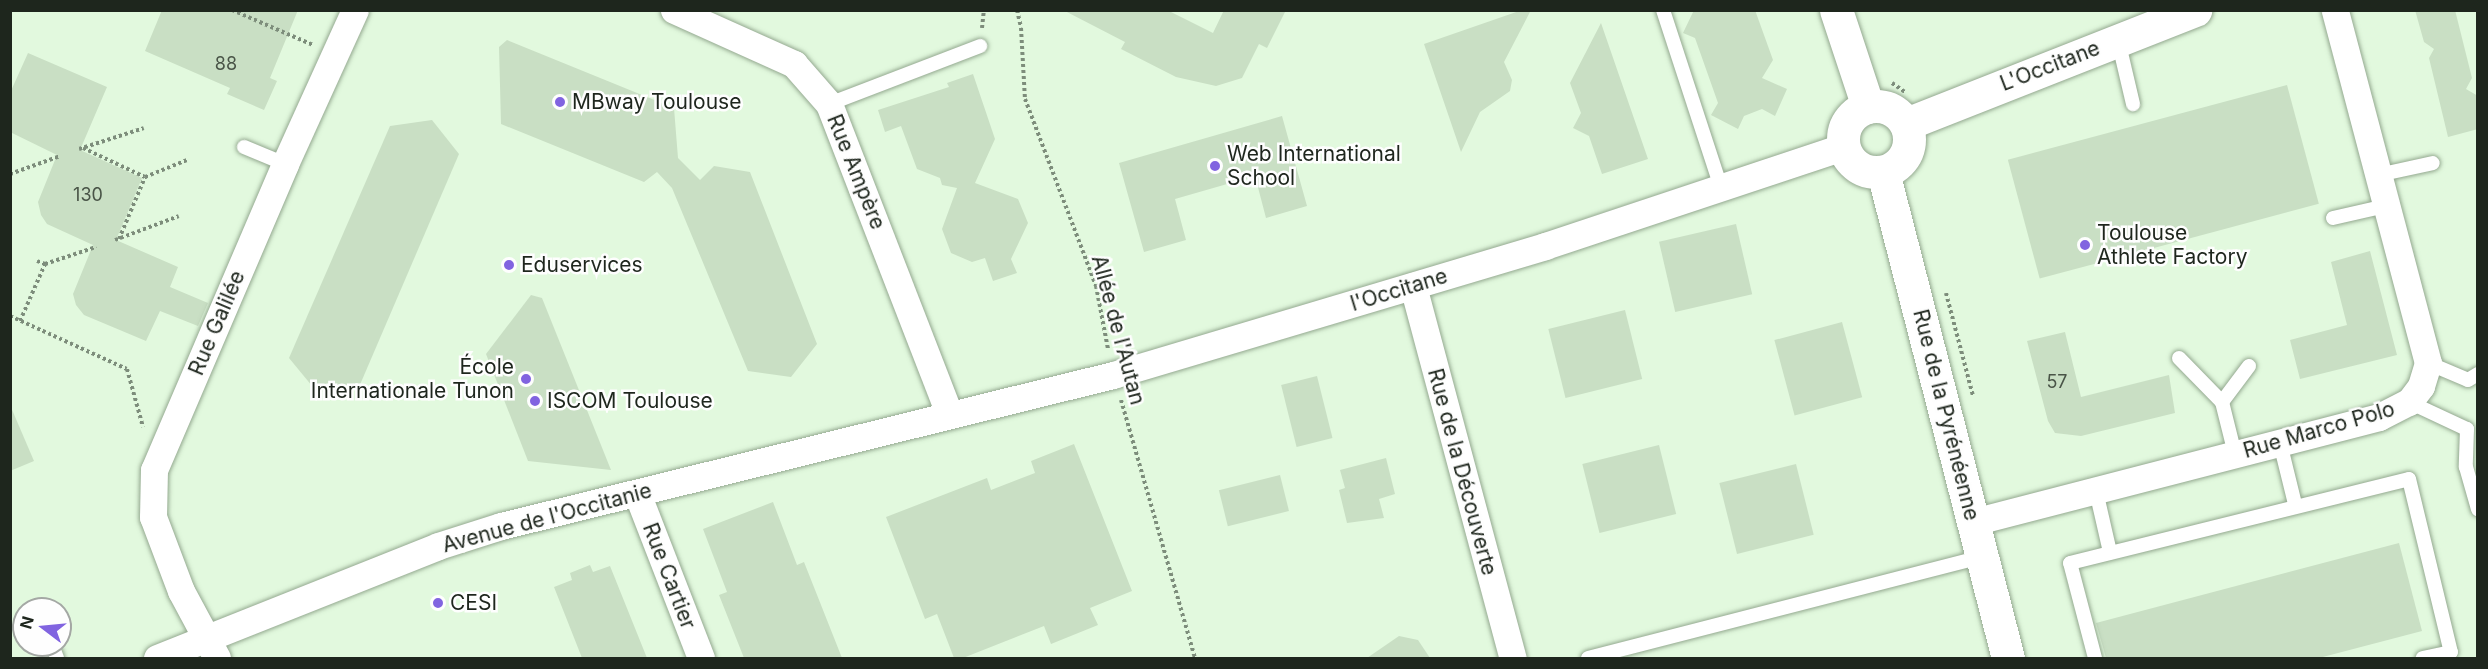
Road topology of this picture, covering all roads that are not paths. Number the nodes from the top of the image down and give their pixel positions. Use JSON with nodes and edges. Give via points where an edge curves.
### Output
{"nodes":[{"id":1,"x":356,"y":10,"type":"edge"},
{"id":2,"x":674,"y":10,"type":"edge"},
{"id":3,"x":1663,"y":10,"type":"edge"},
{"id":4,"x":1836,"y":10,"type":"edge"},
{"id":5,"x":2195,"y":10,"type":"edge"},
{"id":6,"x":2335,"y":10,"type":"edge"},
{"id":7,"x":2118,"y":40,"type":"junction"},
{"id":8,"x":980,"y":46,"type":"dead end"},
{"id":9,"x":829,"y":104,"type":"junction"},
{"id":10,"x":2133,"y":104,"type":"dead end"},
{"id":11,"x":1868,"y":107,"type":"junction"},
{"id":12,"x":1906,"y":124,"type":"junction"},
{"id":13,"x":244,"y":147,"type":"dead end"},
{"id":14,"x":1843,"y":147,"type":"junction"},
{"id":15,"x":2433,"y":163,"type":"dead end"},
{"id":16,"x":285,"y":164,"type":"junction"},
{"id":17,"x":1883,"y":172,"type":"junction"},
{"id":18,"x":2378,"y":175,"type":"junction"},
{"id":19,"x":1720,"y":184,"type":"junction"},
{"id":20,"x":2386,"y":206,"type":"junction"},
{"id":21,"x":2333,"y":218,"type":"dead end"},
{"id":22,"x":1398,"y":286,"type":"junction"},
{"id":23,"x":2180,"y":358,"type":"dead end"},
{"id":24,"x":2428,"y":363,"type":"junction"},
{"id":25,"x":2248,"y":366,"type":"dead end"},
{"id":26,"x":2478,"y":374,"type":"edge"},
{"id":27,"x":2222,"y":402,"type":"junction"},
{"id":28,"x":2409,"y":402,"type":"junction"},
{"id":29,"x":949,"y":413,"type":"junction"},
{"id":30,"x":2472,"y":426,"type":"edge"},
{"id":31,"x":2280,"y":443,"type":"junction"},
{"id":32,"x":2235,"y":454,"type":"junction"},
{"id":33,"x":2096,"y":491,"type":"junction"},
{"id":34,"x":637,"y":493,"type":"junction"},
{"id":35,"x":2295,"y":504,"type":"junction"},
{"id":36,"x":2478,"y":509,"type":"edge"},
{"id":37,"x":1973,"y":522,"type":"junction"},
{"id":38,"x":2110,"y":552,"type":"junction"},
{"id":39,"x":1982,"y":557,"type":"junction"},
{"id":40,"x":213,"y":648,"type":"edge"},
{"id":41,"x":157,"y":658,"type":"edge"},
{"id":42,"x":701,"y":658,"type":"edge"},
{"id":43,"x":1513,"y":658,"type":"edge"},
{"id":44,"x":1588,"y":658,"type":"edge"},
{"id":45,"x":2008,"y":658,"type":"edge"},
{"id":46,"x":2095,"y":658,"type":"edge"},
{"id":47,"x":2423,"y":658,"type":"edge"}],
"edges":[{"from":1,"to":16,"type":"street","name":"Rue Galilée"},
{"from":2,"to":9,"type":"street","name":"Rue Ampère","via":[[794,64]]},
{"from":3,"to":19,"type":"lane"},
{"from":4,"to":11,"type":"street"},
{"from":5,"to":7,"type":"street","name":"L'Occitane"},
{"from":6,"to":18,"type":"street"},
{"from":7,"to":10,"type":"lane"},
{"from":7,"to":12,"type":"street","name":"L'Occitane"},
{"from":8,"to":9,"type":"lane"},
{"from":9,"to":29,"type":"street","name":"Rue Ampère"},
{"from":11,"to":12,"type":"street","via":[[1890,108]]},
{"from":11,"to":14,"type":"street","via":[[1850,117]]},
{"from":12,"to":17,"type":"street","via":[[1910,144],[1906,154],[1892,169]]},
{"from":13,"to":16,"type":"lane"},
{"from":14,"to":17,"type":"street","via":[[1854,165],[1872,173]]},
{"from":14,"to":19,"type":"street","name":"l'Occitane"},
{"from":15,"to":18,"type":"lane"},
{"from":16,"to":40,"type":"street","name":"Rue Galilée","via":[[154,470],[153,517],[182,591]]},
{"from":17,"to":37,"type":"street","name":"Rue de la Pyrénéenne"},
{"from":18,"to":20,"type":"street"},
{"from":19,"to":22,"type":"street","name":"l'Occitane","via":[[1545,246]]},
{"from":20,"to":21,"type":"lane"},
{"from":20,"to":24,"type":"street"},
{"from":22,"to":29,"type":"street","name":"l'Occitane","via":[[1113,375]]},
{"from":22,"to":43,"type":"street","name":"Rue de la Découverte"},
{"from":23,"to":27,"type":"lane"},
{"from":24,"to":26,"type":"lane","via":[[2468,380]]},
{"from":24,"to":28,"type":"street","name":"Rue Marco Polo","via":[[2421,386]]},
{"from":25,"to":27,"type":"lane"},
{"from":27,"to":32,"type":"lane"},
{"from":28,"to":30,"type":"lane"},
{"from":28,"to":31,"type":"street","name":"Rue Marco Polo","via":[[2379,417]]},
{"from":29,"to":34,"type":"street","name":"Avenue de l'Occitanie"},
{"from":30,"to":36,"type":"lane","via":[[2466,467]]},
{"from":31,"to":32,"type":"street","name":"Rue Marco Polo"},
{"from":31,"to":35,"type":"lane"},
{"from":32,"to":33,"type":"street","name":"Rue Marco Polo"},
{"from":33,"to":37,"type":"street","name":"Rue Marco Polo"},
{"from":33,"to":38,"type":"lane"},
{"from":34,"to":40,"type":"street","name":"Avenue de l'Occitanie","via":[[501,526],[438,546]]},
{"from":34,"to":42,"type":"street","name":"Rue Cartier"},
{"from":35,"to":38,"type":"lane"},
{"from":35,"to":47,"type":"lane","via":[[2409,479],[2451,652]]},
{"from":37,"to":39,"type":"street","name":"Rue de la Pyrénéenne"},
{"from":38,"to":46,"type":"lane","via":[[2070,563]]},
{"from":39,"to":44,"type":"lane"},
{"from":39,"to":45,"type":"street","name":"Rue de la Pyrénéenne"},
{"from":40,"to":41,"type":"street","name":"Avenue de l'Occitanie"}]}
